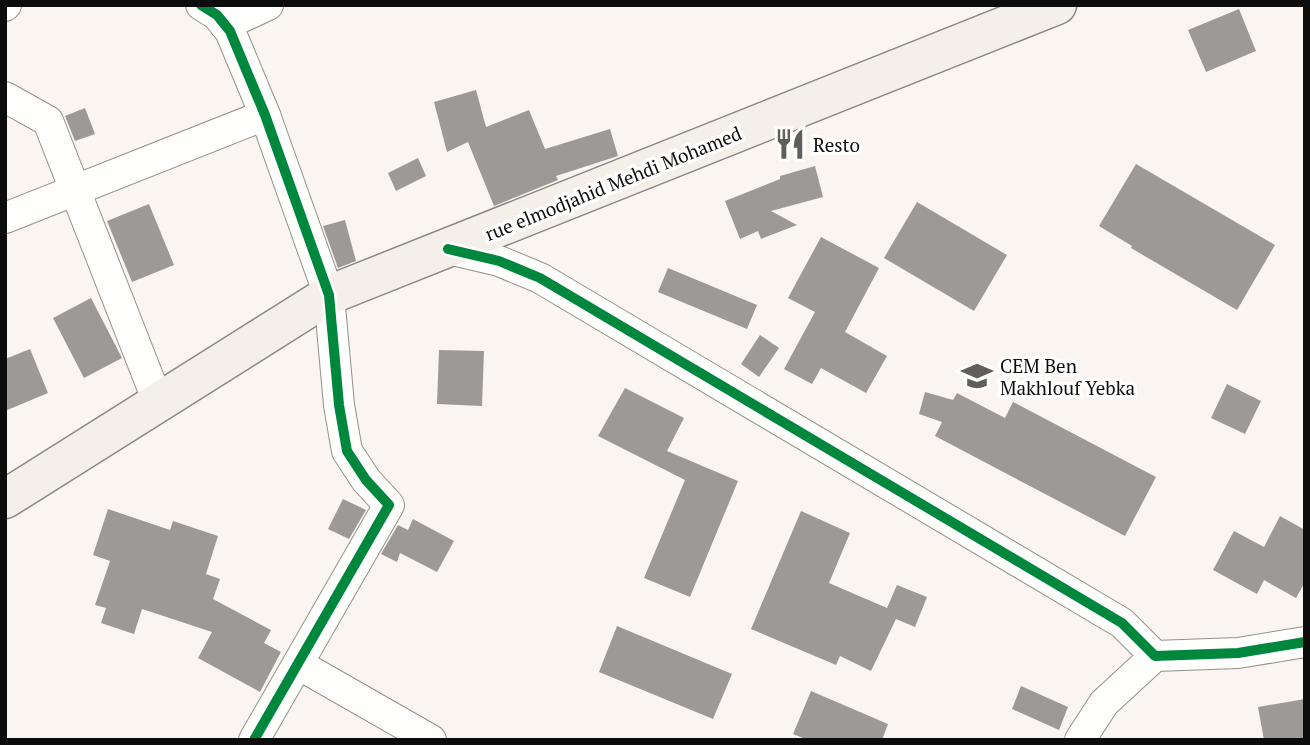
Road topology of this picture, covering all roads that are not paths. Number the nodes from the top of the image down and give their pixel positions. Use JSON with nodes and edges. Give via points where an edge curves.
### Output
{"nodes":[{"id":1,"x":201,"y":5,"type":"edge"},
{"id":2,"x":268,"y":5,"type":"edge"},
{"id":3,"x":1056,"y":5,"type":"edge"},
{"id":4,"x":225,"y":25,"type":"junction"},
{"id":5,"x":5,"y":97,"type":"edge"},
{"id":6,"x":265,"y":115,"type":"junction"},
{"id":7,"x":78,"y":190,"type":"junction"},
{"id":8,"x":5,"y":218,"type":"edge"},
{"id":9,"x":448,"y":249,"type":"junction"},
{"id":10,"x":329,"y":295,"type":"junction"},
{"id":11,"x":158,"y":402,"type":"junction"},
{"id":12,"x":5,"y":499,"type":"edge"},
{"id":13,"x":1305,"y":642,"type":"edge"},
{"id":14,"x":1155,"y":656,"type":"junction"},
{"id":15,"x":298,"y":664,"type":"junction"},
{"id":16,"x":254,"y":740,"type":"edge"},
{"id":17,"x":431,"y":740,"type":"edge"},
{"id":18,"x":1080,"y":740,"type":"edge"}],
"edges":[{"from":1,"to":4,"type":"street"},
{"from":2,"to":4,"type":"street"},
{"from":3,"to":9,"type":"main road","name":"rue elmodjahid Mehdi Mohamed"},
{"from":4,"to":6,"type":"street"},
{"from":5,"to":7,"type":"street","via":[[48,121]]},
{"from":6,"to":7,"type":"street"},
{"from":6,"to":10,"type":"street"},
{"from":7,"to":8,"type":"street"},
{"from":7,"to":11,"type":"street"},
{"from":9,"to":10,"type":"main road","name":"rue elmodjahid Mehdi Mohamed"},
{"from":9,"to":14,"type":"street","via":[[499,261],[540,278],[1122,623]]},
{"from":10,"to":11,"type":"main road","name":"rue elmodjahid Mehdi Mohamed"},
{"from":10,"to":15,"type":"street","via":[[348,452],[389,505]]},
{"from":11,"to":12,"type":"main road","name":"rue elmodjahid Mehdi Mohamed"},
{"from":13,"to":14,"type":"street","via":[[1238,653]]},
{"from":14,"to":18,"type":"street","via":[[1104,703]]},
{"from":15,"to":16,"type":"street"},
{"from":15,"to":17,"type":"street"}]}
